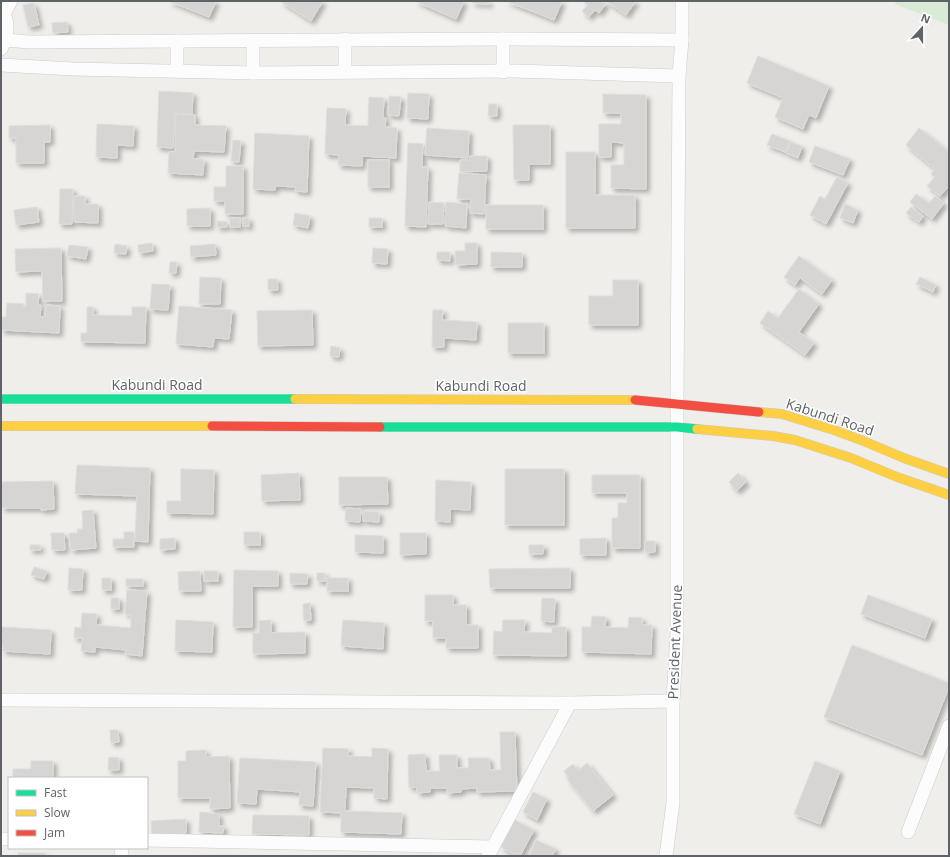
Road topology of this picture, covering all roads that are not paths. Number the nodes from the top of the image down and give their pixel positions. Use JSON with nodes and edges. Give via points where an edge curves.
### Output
{"nodes":[{"id":1,"x":11,"y":1,"type":"edge"},
{"id":2,"x":682,"y":1,"type":"edge"},
{"id":3,"x":3,"y":12,"type":"edge"},
{"id":4,"x":345,"y":39,"type":"junction"},
{"id":5,"x":503,"y":39,"type":"junction"},
{"id":6,"x":177,"y":40,"type":"junction"},
{"id":7,"x":253,"y":40,"type":"junction"},
{"id":8,"x":682,"y":40,"type":"junction"},
{"id":9,"x":3,"y":45,"type":"edge"},
{"id":10,"x":1,"y":65,"type":"edge"},
{"id":11,"x":177,"y":71,"type":"junction"},
{"id":12,"x":345,"y":72,"type":"junction"},
{"id":13,"x":503,"y":72,"type":"junction"},
{"id":14,"x":253,"y":73,"type":"junction"},
{"id":15,"x":679,"y":76,"type":"junction"},
{"id":16,"x":1,"y":399,"type":"edge"},
{"id":17,"x":677,"y":404,"type":"junction"},
{"id":18,"x":1,"y":426,"type":"edge"},
{"id":19,"x":677,"y":427,"type":"junction"},
{"id":20,"x":949,"y":474,"type":"edge"},
{"id":21,"x":949,"y":495,"type":"edge"},
{"id":22,"x":1,"y":700,"type":"edge"},
{"id":23,"x":673,"y":701,"type":"junction"},
{"id":24,"x":570,"y":703,"type":"junction"},
{"id":25,"x":949,"y":726,"type":"edge"},
{"id":26,"x":908,"y":832,"type":"dead end"},
{"id":27,"x":148,"y":840,"type":"edge"},
{"id":28,"x":491,"y":851,"type":"edge"},
{"id":29,"x":666,"y":856,"type":"edge"}],
"edges":[{"from":1,"to":3,"type":"street"},
{"from":2,"to":8,"type":"street","name":"President Avenue"},
{"from":3,"to":9,"type":"street","via":[[8,27]]},
{"from":4,"to":5,"type":"street"},
{"from":4,"to":7,"type":"street"},
{"from":4,"to":12,"type":"street"},
{"from":5,"to":8,"type":"street"},
{"from":5,"to":13,"type":"street"},
{"from":6,"to":7,"type":"street"},
{"from":6,"to":9,"type":"street","via":[[29,42]]},
{"from":6,"to":11,"type":"street"},
{"from":7,"to":14,"type":"street"},
{"from":8,"to":15,"type":"street","name":"President Avenue"},
{"from":10,"to":11,"type":"street"},
{"from":11,"to":14,"type":"street"},
{"from":12,"to":13,"type":"street"},
{"from":12,"to":14,"type":"street"},
{"from":13,"to":15,"type":"street"},
{"from":15,"to":17,"type":"street","name":"President Avenue"},
{"from":16,"to":17,"type":"street","name":"Kabundi Road","via":[[214,403],[548,403],[635,400]]},
{"from":17,"to":19,"type":"street","name":"President Avenue"},
{"from":17,"to":20,"type":"street","name":"Kabundi Road","via":[[782,414],[834,430]]},
{"from":18,"to":19,"type":"street","via":[[60,423],[548,423]]},
{"from":19,"to":21,"type":"street","via":[[795,440]]},
{"from":19,"to":23,"type":"street","name":"President Avenue","via":[[677,632]]},
{"from":22,"to":24,"type":"street"},
{"from":23,"to":24,"type":"street"},
{"from":23,"to":29,"type":"street","name":"President Avenue","via":[[673,803]]},
{"from":24,"to":28,"type":"street"},
{"from":25,"to":26,"type":"street"},
{"from":27,"to":28,"type":"street"}]}
